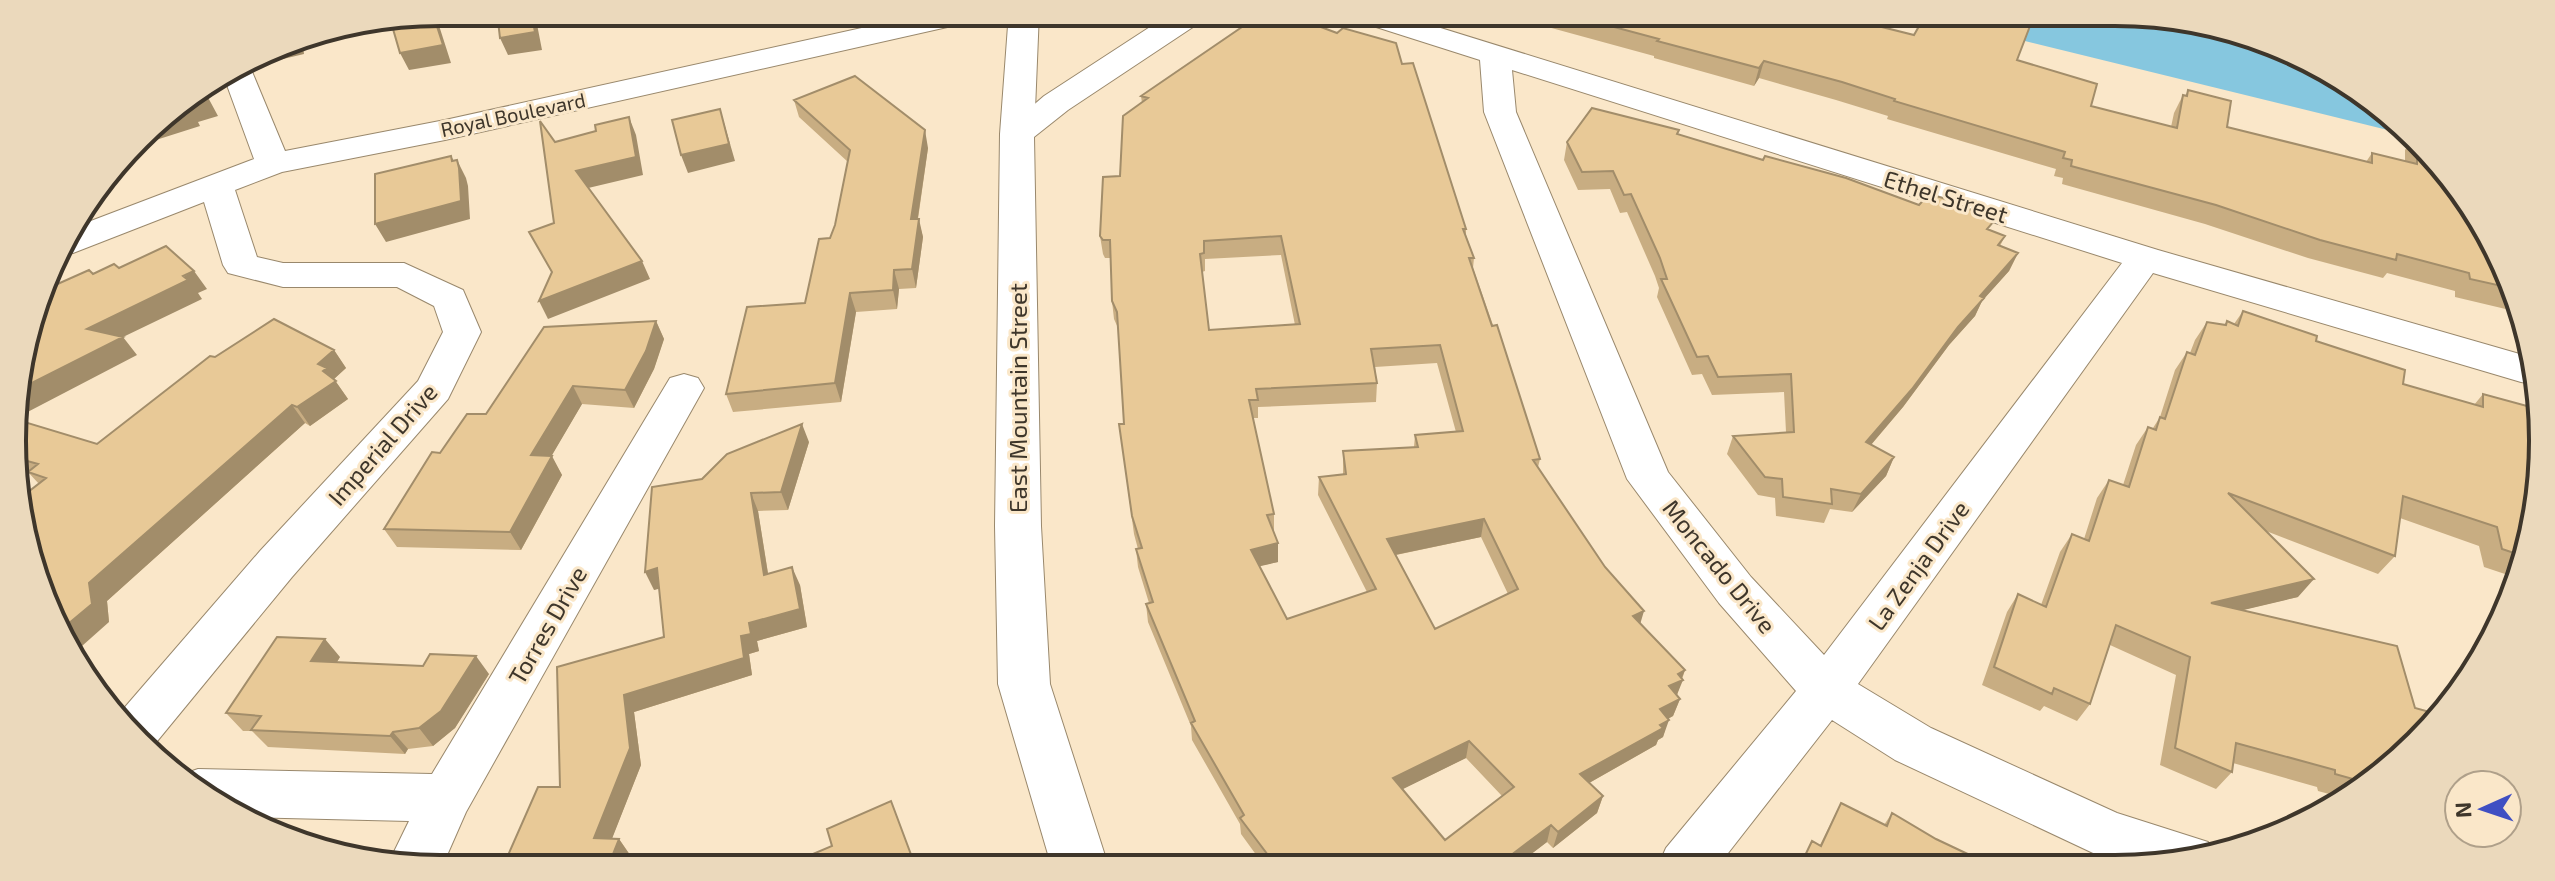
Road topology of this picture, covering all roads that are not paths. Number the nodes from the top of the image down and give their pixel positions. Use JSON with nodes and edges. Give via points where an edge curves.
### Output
{"nodes":[{"id":1,"x":911,"y":26,"type":"edge"},
{"id":2,"x":1023,"y":26,"type":"edge"},
{"id":3,"x":1173,"y":26,"type":"edge"},
{"id":4,"x":1403,"y":26,"type":"edge"},
{"id":5,"x":1495,"y":55,"type":"junction"},
{"id":6,"x":240,"y":78,"type":"edge"},
{"id":7,"x":1017,"y":134,"type":"junction"},
{"id":8,"x":273,"y":164,"type":"junction"},
{"id":9,"x":216,"y":185,"type":"junction"},
{"id":10,"x":80,"y":237,"type":"edge"},
{"id":11,"x":2145,"y":258,"type":"junction"},
{"id":12,"x":2522,"y":368,"type":"edge"},
{"id":13,"x":684,"y":388,"type":"dead end"},
{"id":14,"x":1826,"y":690,"type":"junction"},
{"id":15,"x":140,"y":726,"type":"edge"},
{"id":16,"x":222,"y":793,"type":"edge"},
{"id":17,"x":446,"y":798,"type":"junction"},
{"id":18,"x":2162,"y":852,"type":"edge"},
{"id":19,"x":420,"y":854,"type":"edge"},
{"id":20,"x":1077,"y":855,"type":"edge"},
{"id":21,"x":1694,"y":855,"type":"edge"}],
"edges":[{"from":1,"to":8,"type":"street","name":"Royal Boulevard"},
{"from":2,"to":7,"type":"street"},
{"from":3,"to":7,"type":"street"},
{"from":4,"to":5,"type":"street","name":"Ethel Street"},
{"from":5,"to":11,"type":"street","name":"Ethel Street"},
{"from":5,"to":14,"type":"street","name":"Moncado Drive","via":[[1500,112],[1649,479],[1735,590]]},
{"from":6,"to":8,"type":"street"},
{"from":7,"to":20,"type":"street","name":"East Mountain Street","via":[[1024,684]]},
{"from":8,"to":9,"type":"street","name":"Royal Boulevard"},
{"from":9,"to":10,"type":"street","name":"Royal Boulevard"},
{"from":9,"to":15,"type":"street","name":"Imperial Drive","via":[[241,265],[283,275],[404,275],[450,299],[462,332],[434,389]]},
{"from":11,"to":12,"type":"street","name":"Ethel Street"},
{"from":11,"to":14,"type":"street","name":"La Zenja Drive"},
{"from":13,"to":17,"type":"street","name":"Torres Drive"},
{"from":14,"to":18,"type":"street","name":"Moncado Drive","via":[[1913,744],[2108,835]]},
{"from":14,"to":21,"type":"street","name":"La Zenja Drive"},
{"from":16,"to":17,"type":"street"},
{"from":17,"to":19,"type":"street","name":"Torres Drive"}]}
